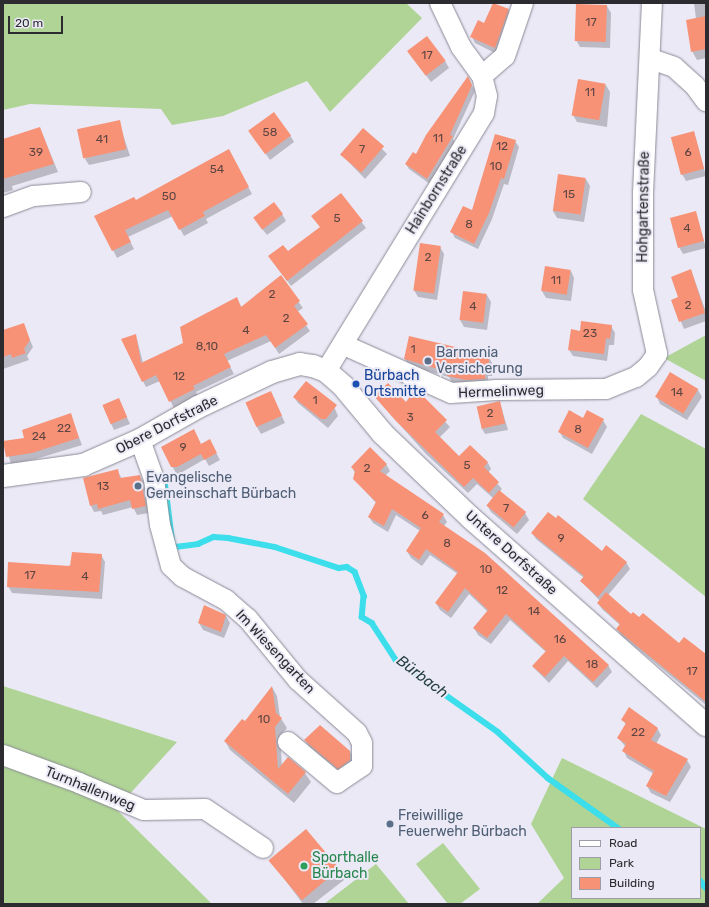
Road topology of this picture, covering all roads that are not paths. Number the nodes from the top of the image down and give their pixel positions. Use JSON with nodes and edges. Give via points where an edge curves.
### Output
{"nodes":[{"id":1,"x":440,"y":3,"type":"edge"},
{"id":2,"x":523,"y":3,"type":"edge"},
{"id":3,"x":652,"y":3,"type":"edge"},
{"id":4,"x":650,"y":59,"type":"junction"},
{"id":5,"x":482,"y":76,"type":"junction"},
{"id":6,"x":706,"y":100,"type":"edge"},
{"id":7,"x":81,"y":192,"type":"dead end"},
{"id":8,"x":3,"y":207,"type":"edge"},
{"id":9,"x":344,"y":345,"type":"junction"},
{"id":10,"x":657,"y":354,"type":"joint"},
{"id":11,"x":326,"y":371,"type":"junction"},
{"id":12,"x":140,"y":440,"type":"junction"},
{"id":13,"x":3,"y":476,"type":"edge"},
{"id":14,"x":706,"y":725,"type":"edge"},
{"id":15,"x":288,"y":742,"type":"dead end"},
{"id":16,"x":3,"y":755,"type":"edge"},
{"id":17,"x":263,"y":848,"type":"dead end"}],
"edges":[{"from":1,"to":5,"type":"street","name":"Hainbornstraße","via":[[461,47]]},
{"from":2,"to":5,"type":"street","via":[[505,56]]},
{"from":3,"to":4,"type":"street","name":"Hohgartenstraße"},
{"from":4,"to":6,"type":"street","via":[[674,67]]},
{"from":4,"to":10,"type":"street","name":"Hohgartenstraße","via":[[643,193],[643,290]]},
{"from":5,"to":9,"type":"street","name":"Hainbornstraße","via":[[487,96],[484,113],[414,225]]},
{"from":7,"to":8,"type":"street","via":[[34,196]]},
{"from":9,"to":10,"type":"street","name":"Hermelinweg","via":[[451,394],[497,390],[606,389],[636,377]]},
{"from":9,"to":11,"type":"street","name":"Hainbornstraße"},
{"from":11,"to":12,"type":"street","name":"Obere Dorfstraße","via":[[300,364],[272,372],[198,407]]},
{"from":11,"to":14,"type":"street","name":"Untere Dorfstraße","via":[[429,479]]},
{"from":12,"to":13,"type":"street","name":"Obere Dorfstraße","via":[[83,465]]},
{"from":12,"to":15,"type":"street","name":"Im Wiesengarten","via":[[154,480],[160,525],[171,566],[183,576],[226,600],[248,619],[298,680],[357,733],[362,744],[362,766],[337,783]]},
{"from":16,"to":17,"type":"street","name":"Turnhallenweg","via":[[79,782],[144,810],[205,809]]}]}
